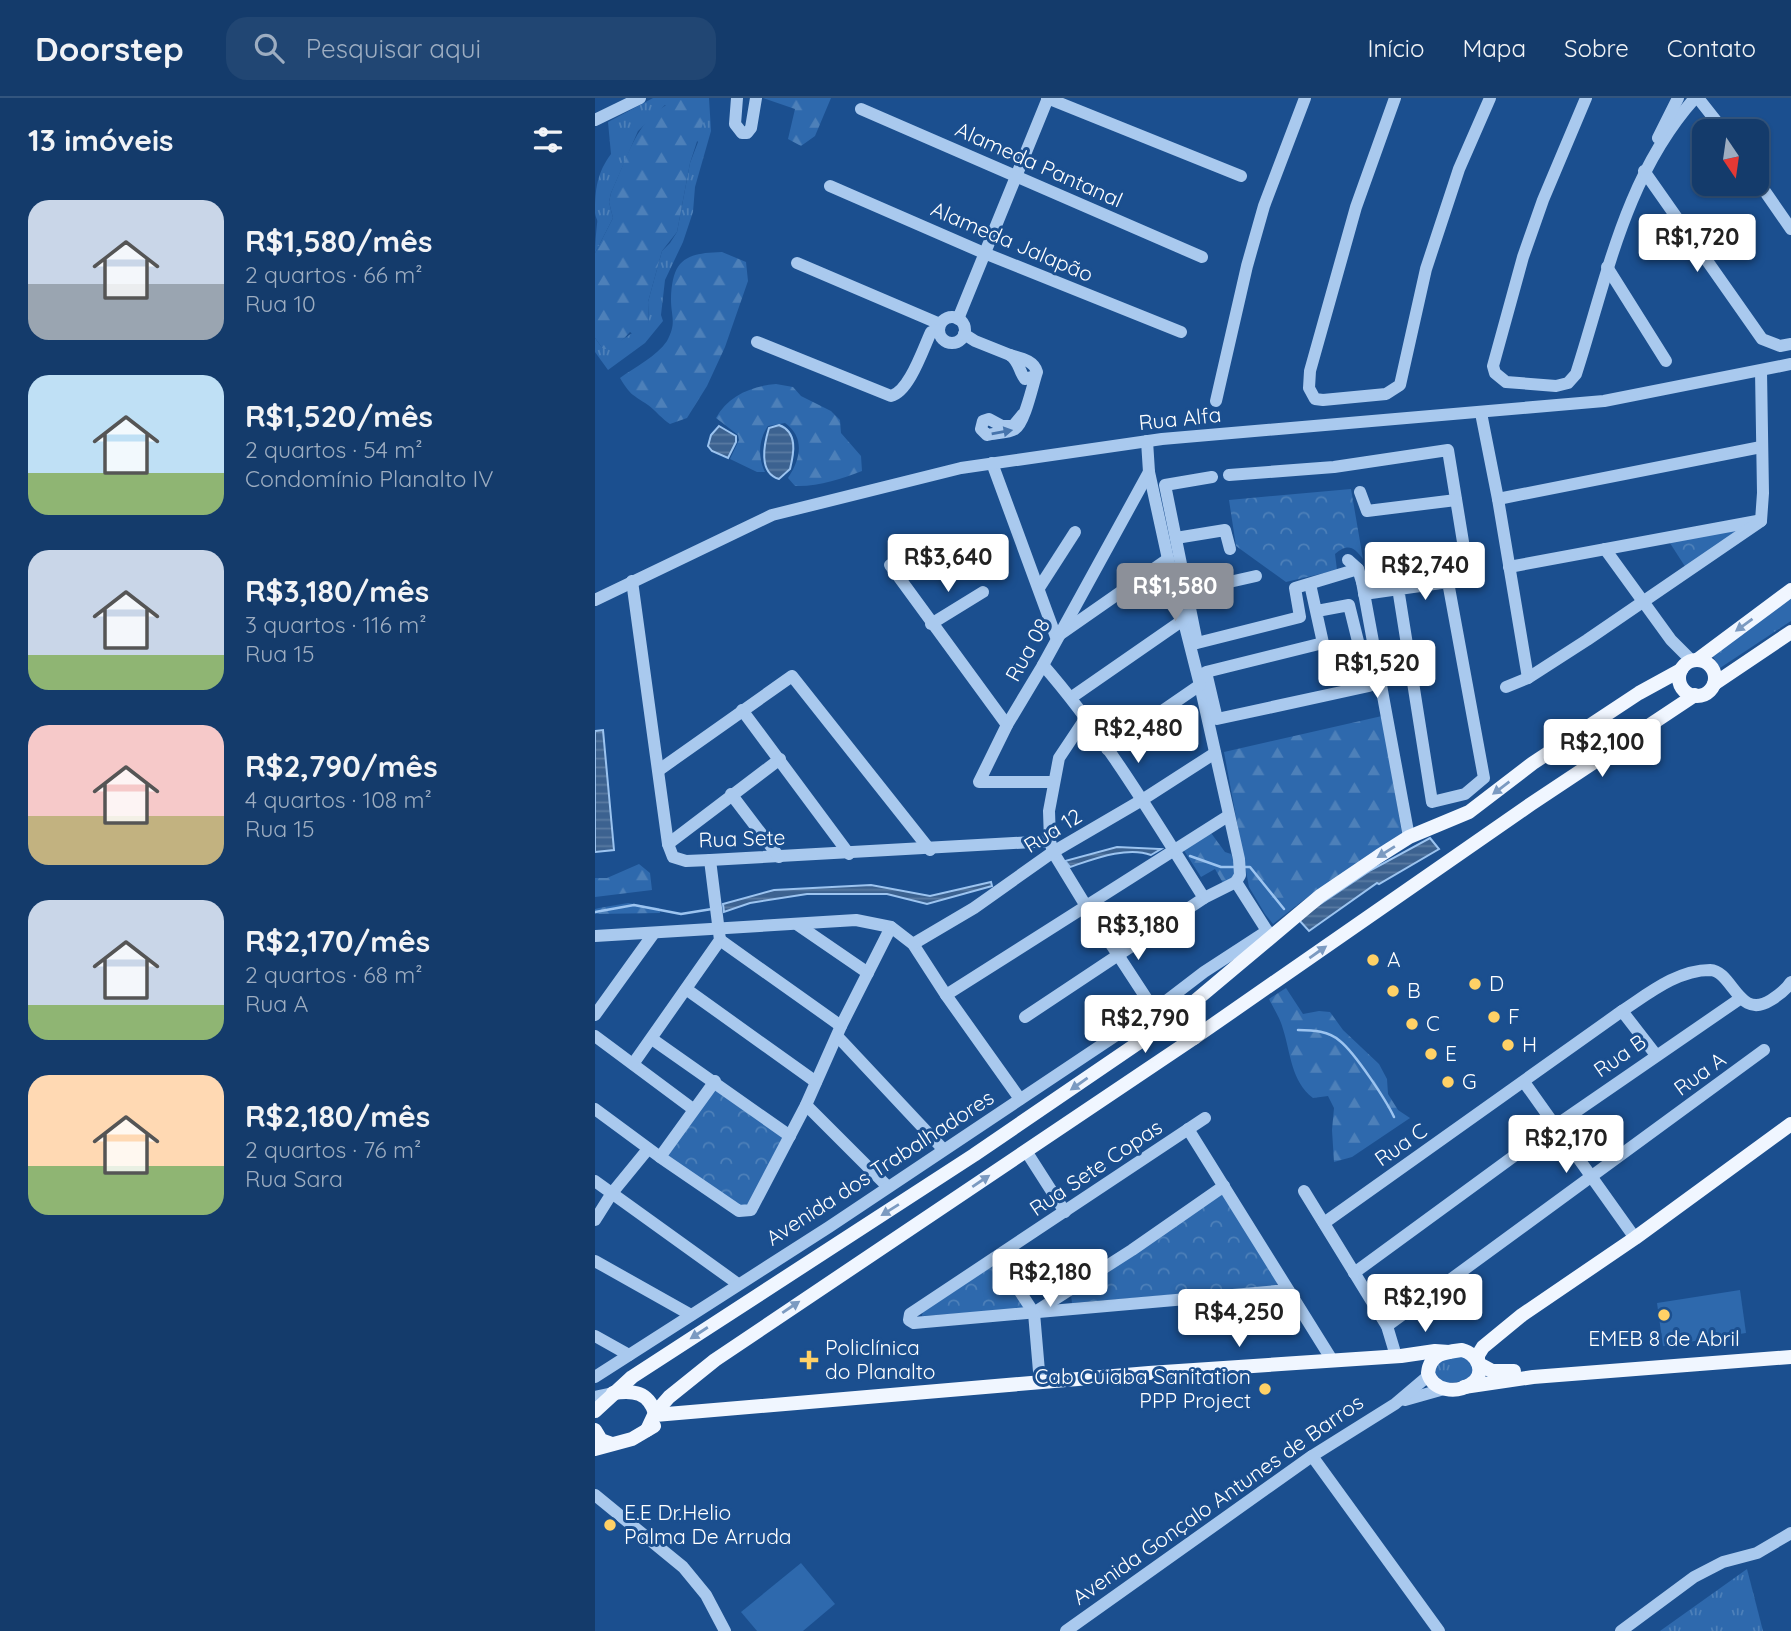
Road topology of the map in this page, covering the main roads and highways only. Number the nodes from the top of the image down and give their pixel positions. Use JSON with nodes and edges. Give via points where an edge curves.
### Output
{"nodes":[{"id":1,"x":1791,"y":590,"type":"edge"},
{"id":2,"x":1791,"y":632,"type":"edge"},
{"id":3,"x":1688,"y":665,"type":"junction"},
{"id":4,"x":1714,"y":684,"type":"junction"},
{"id":5,"x":1695,"y":695,"type":"junction"},
{"id":6,"x":1179,"y":1013,"type":"junction"},
{"id":7,"x":1155,"y":1030,"type":"junction"},
{"id":8,"x":1194,"y":1038,"type":"junction"},
{"id":9,"x":1173,"y":1052,"type":"junction"},
{"id":10,"x":1791,"y":1124,"type":"edge"},
{"id":11,"x":1522,"y":1315,"type":"junction"},
{"id":12,"x":1791,"y":1347,"type":"edge"},
{"id":13,"x":1455,"y":1351,"type":"junction"},
{"id":14,"x":1399,"y":1356,"type":"junction"},
{"id":15,"x":1791,"y":1357,"type":"edge"},
{"id":16,"x":1479,"y":1363,"type":"junction"},
{"id":17,"x":1428,"y":1372,"type":"junction"},
{"id":18,"x":1464,"y":1387,"type":"junction"},
{"id":19,"x":613,"y":1393,"type":"junction"},
{"id":20,"x":694,"y":1410,"type":"junction"},
{"id":21,"x":595,"y":1411,"type":"edge"},
{"id":22,"x":655,"y":1414,"type":"junction"},
{"id":23,"x":595,"y":1430,"type":"edge"},
{"id":24,"x":647,"y":1430,"type":"junction"},
{"id":25,"x":612,"y":1444,"type":"junction"},
{"id":26,"x":595,"y":1449,"type":"edge"}],
"edges":[{"from":1,"to":3,"type":"main road","one_way":true},
{"from":2,"to":4,"type":"main road"},
{"from":3,"to":4,"type":"main road","via":[[1705,662],[1715,675]]},
{"from":3,"to":5,"type":"main road","via":[[1682,687]]},
{"from":3,"to":6,"type":"main road","one_way":true,"via":[[1534,763],[1469,812],[1409,837],[1320,896]]},
{"from":4,"to":5,"type":"main road","via":[[1704,694]]},
{"from":8,"to":5,"type":"main road","one_way":true},
{"from":6,"to":7,"type":"main road"},
{"from":6,"to":8,"type":"main road","via":[[1195,1019]]},
{"from":7,"to":9,"type":"main road","via":[[1157,1043]]},
{"from":7,"to":19,"type":"main road","one_way":true},
{"from":8,"to":9,"type":"main road"},
{"from":22,"to":9,"type":"main road","one_way":true,"via":[[715,1360]]},
{"from":10,"to":11,"type":"main road"},
{"from":11,"to":13,"type":"main road"},
{"from":11,"to":16,"type":"main road","via":[[1483,1347]]},
{"from":12,"to":16,"type":"main road","via":[[1507,1372],[1488,1370]]},
{"from":13,"to":14,"type":"main road"},
{"from":13,"to":16,"type":"main road","via":[[1471,1353]]},
{"from":13,"to":17,"type":"main road","via":[[1436,1356]]},
{"from":14,"to":17,"type":"main road","via":[[1417,1359]]},
{"from":14,"to":20,"type":"main road"},
{"from":15,"to":18,"type":"main road","via":[[1533,1377]]},
{"from":16,"to":18,"type":"main road","via":[[1476,1379]]},
{"from":17,"to":18,"type":"main road","via":[[1436,1386]]},
{"from":19,"to":21,"type":"main road"},
{"from":19,"to":22,"type":"main road","via":[[644,1395]]},
{"from":20,"to":22,"type":"main road"},
{"from":20,"to":24,"type":"main road"},
{"from":22,"to":24,"type":"main road"},
{"from":23,"to":25,"type":"main road","via":[[601,1440]]},
{"from":24,"to":25,"type":"main road"},
{"from":25,"to":26,"type":"main road"}]}
